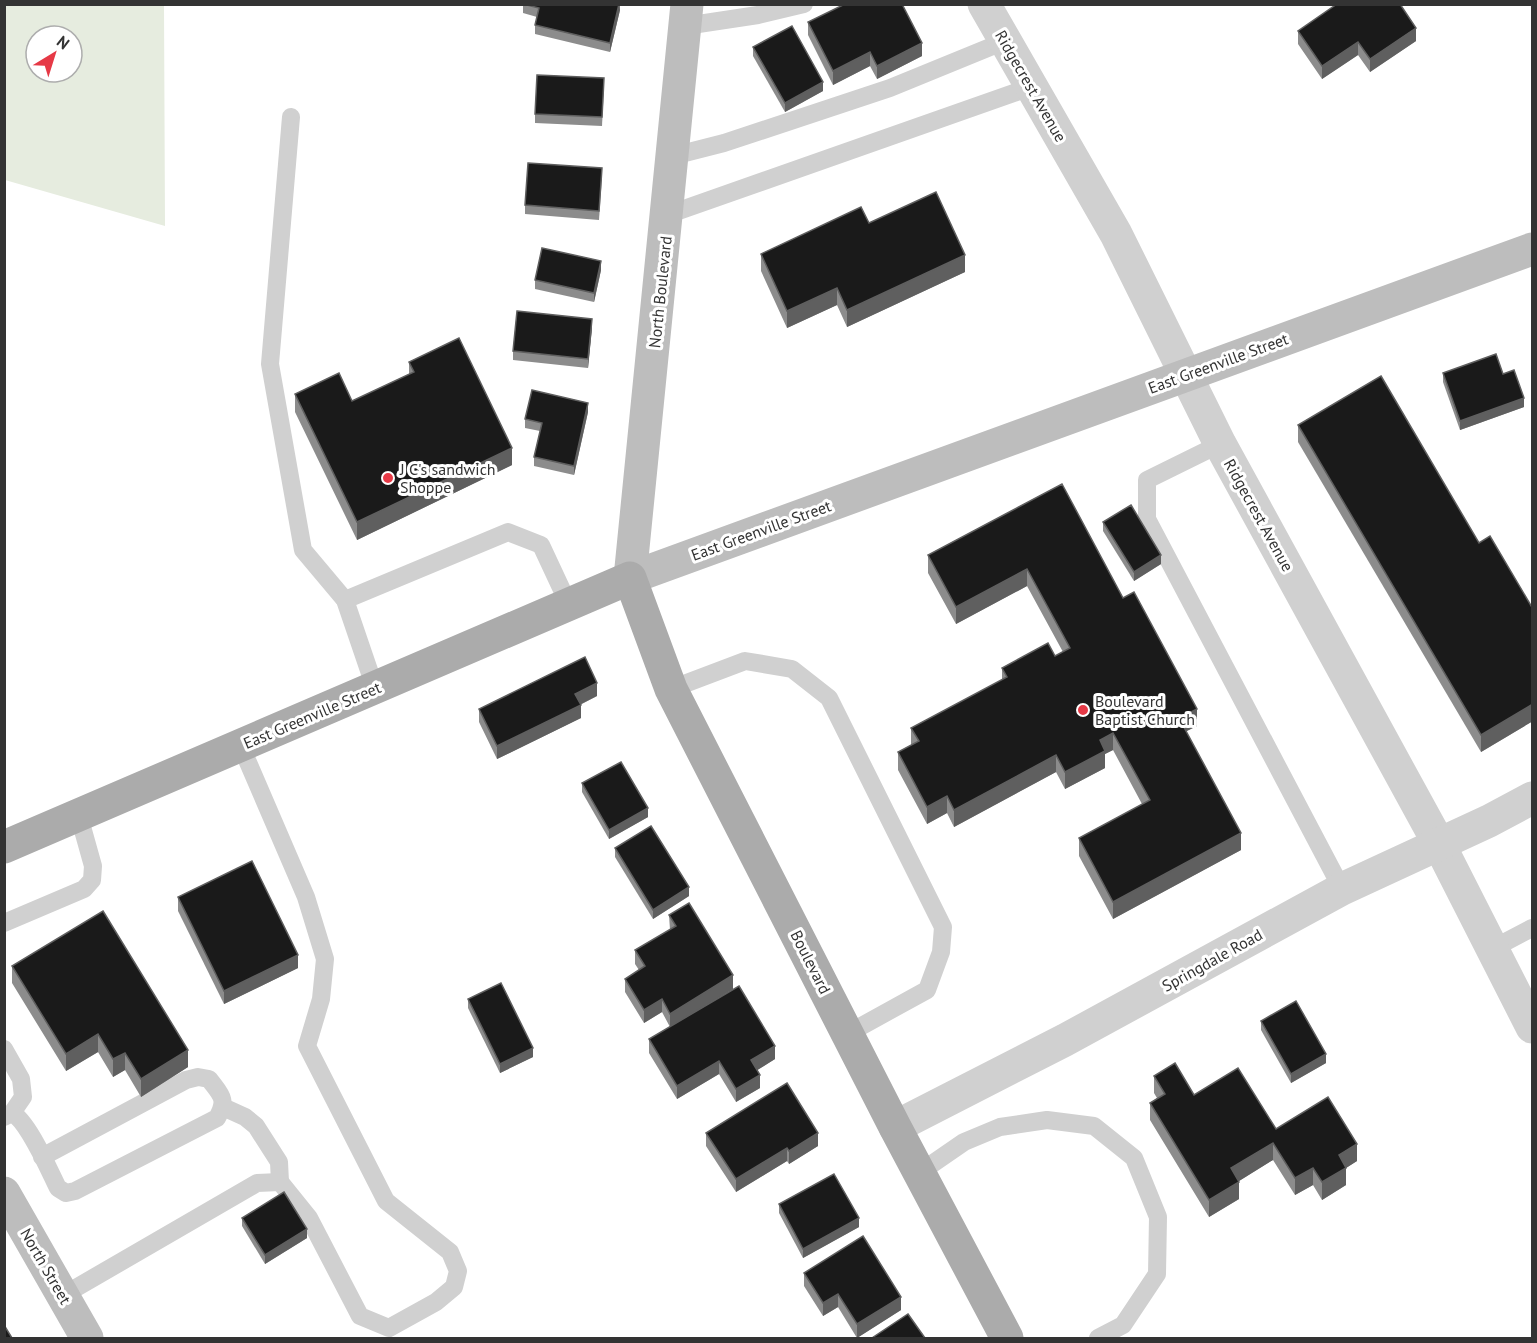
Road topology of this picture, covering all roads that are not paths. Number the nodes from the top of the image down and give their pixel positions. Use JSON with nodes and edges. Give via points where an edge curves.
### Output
{"nodes":[{"id":1,"x":804,"y":4,"type":"edge"},
{"id":2,"x":984,"y":4,"type":"edge"},
{"id":3,"x":686,"y":15,"type":"edge"},
{"id":4,"x":1005,"y":41,"type":"junction"},
{"id":5,"x":1031,"y":87,"type":"junction"},
{"id":6,"x":291,"y":117,"type":"dead end"},
{"id":7,"x":673,"y":156,"type":"junction"},
{"id":8,"x":667,"y":214,"type":"junction"},
{"id":9,"x":1533,"y":249,"type":"edge"},
{"id":10,"x":1186,"y":375,"type":"junction"},
{"id":11,"x":1220,"y":444,"type":"junction"},
{"id":12,"x":630,"y":578,"type":"junction"},
{"id":13,"x":345,"y":600,"type":"junction"},
{"id":14,"x":569,"y":605,"type":"junction"},
{"id":15,"x":375,"y":688,"type":"junction"},
{"id":16,"x":672,"y":689,"type":"junction"},
{"id":17,"x":241,"y":746,"type":"junction"},
{"id":18,"x":1533,"y":798,"type":"edge"},
{"id":19,"x":79,"y":816,"type":"junction"},
{"id":20,"x":1439,"y":844,"type":"junction"},
{"id":21,"x":4,"y":848,"type":"edge"},
{"id":22,"x":1342,"y":889,"type":"junction"},
{"id":23,"x":4,"y":923,"type":"edge"},
{"id":24,"x":1533,"y":928,"type":"edge"},
{"id":25,"x":1492,"y":949,"type":"junction"},
{"id":26,"x":1533,"y":1028,"type":"edge"},
{"id":27,"x":847,"y":1034,"type":"junction"},
{"id":28,"x":4,"y":1049,"type":"edge"},
{"id":29,"x":223,"y":1107,"type":"junction"},
{"id":30,"x":8,"y":1115,"type":"edge"},
{"id":31,"x":895,"y":1127,"type":"junction"},
{"id":32,"x":42,"y":1157,"type":"junction"},
{"id":33,"x":919,"y":1173,"type":"junction"},
{"id":34,"x":280,"y":1182,"type":"junction"},
{"id":35,"x":4,"y":1193,"type":"edge"},
{"id":36,"x":62,"y":1296,"type":"junction"},
{"id":37,"x":87,"y":1338,"type":"edge"},
{"id":38,"x":1007,"y":1338,"type":"edge"},
{"id":39,"x":1098,"y":1338,"type":"edge"}],
"edges":[{"from":1,"to":3,"type":"lane","via":[[758,15]]},
{"from":2,"to":4,"type":"street","name":"Ridgecrest Avenue"},
{"from":3,"to":7,"type":"main road","name":"North Boulevard"},
{"from":4,"to":5,"type":"street","name":"Ridgecrest Avenue"},
{"from":4,"to":7,"type":"lane","via":[[890,88]]},
{"from":5,"to":8,"type":"lane"},
{"from":5,"to":10,"type":"street","name":"Ridgecrest Avenue","via":[[1116,234]]},
{"from":6,"to":13,"type":"lane","via":[[270,364],[303,550]]},
{"from":7,"to":8,"type":"main road","name":"North Boulevard"},
{"from":8,"to":12,"type":"main road","name":"North Boulevard"},
{"from":9,"to":10,"type":"main road","name":"East Greenville Street"},
{"from":10,"to":11,"type":"street","name":"Ridgecrest Avenue"},
{"from":10,"to":12,"type":"main road","name":"East Greenville Street"},
{"from":11,"to":20,"type":"street","name":"Ridgecrest Avenue"},
{"from":11,"to":22,"type":"lane","via":[[1147,480],[1147,519]]},
{"from":12,"to":14,"type":"main road","name":"East Greenville Street"},
{"from":12,"to":16,"type":"main road","name":"Boulevard"},
{"from":13,"to":14,"type":"lane","via":[[508,532],[541,545]]},
{"from":13,"to":15,"type":"lane"},
{"from":14,"to":15,"type":"main road","name":"East Greenville Street"},
{"from":15,"to":17,"type":"main road","name":"East Greenville Street"},
{"from":16,"to":27,"type":"main road","name":"Boulevard"},
{"from":16,"to":27,"type":"lane","via":[[745,661],[792,669],[829,698],[943,927],[941,952],[927,990]]},
{"from":17,"to":19,"type":"main road","name":"East Greenville Street"},
{"from":17,"to":34,"type":"lane","via":[[306,897],[325,959],[321,999],[307,1046],[386,1201],[450,1252],[458,1271],[454,1287],[436,1302],[389,1328],[360,1316],[309,1218]]},
{"from":18,"to":20,"type":"street","name":"Springdale Road"},
{"from":19,"to":21,"type":"main road","name":"East Greenville Street"},
{"from":19,"to":23,"type":"lane","via":[[93,866],[92,880],[84,889]]},
{"from":20,"to":22,"type":"street","name":"Springdale Road"},
{"from":20,"to":25,"type":"street","name":"Ridgecrest Avenue"},
{"from":22,"to":31,"type":"street","name":"Springdale Road","via":[[1065,1040]]},
{"from":24,"to":25,"type":"lane"},
{"from":25,"to":26,"type":"street","name":"Ridgecrest Avenue"},
{"from":27,"to":31,"type":"main road","name":"Boulevard"},
{"from":28,"to":30,"type":"lane","via":[[21,1079],[23,1097]]},
{"from":29,"to":32,"type":"lane","via":[[223,1098],[209,1079],[186,1080]]},
{"from":29,"to":32,"type":"lane","via":[[217,1118],[75,1191],[66,1193],[58,1188]]},
{"from":29,"to":34,"type":"lane","via":[[256,1126],[279,1162]]},
{"from":30,"to":32,"type":"lane","via":[[18,1116]]},
{"from":31,"to":33,"type":"main road","name":"Boulevard"},
{"from":33,"to":38,"type":"main road","name":"Boulevard"},
{"from":33,"to":39,"type":"lane","via":[[964,1142],[1000,1126],[1047,1120],[1094,1126],[1134,1158],[1158,1217],[1157,1274],[1123,1325]]},
{"from":34,"to":36,"type":"lane","via":[[257,1183]]},
{"from":35,"to":36,"type":"main road","name":"North Street"},
{"from":36,"to":37,"type":"main road","name":"North Street"}]}
